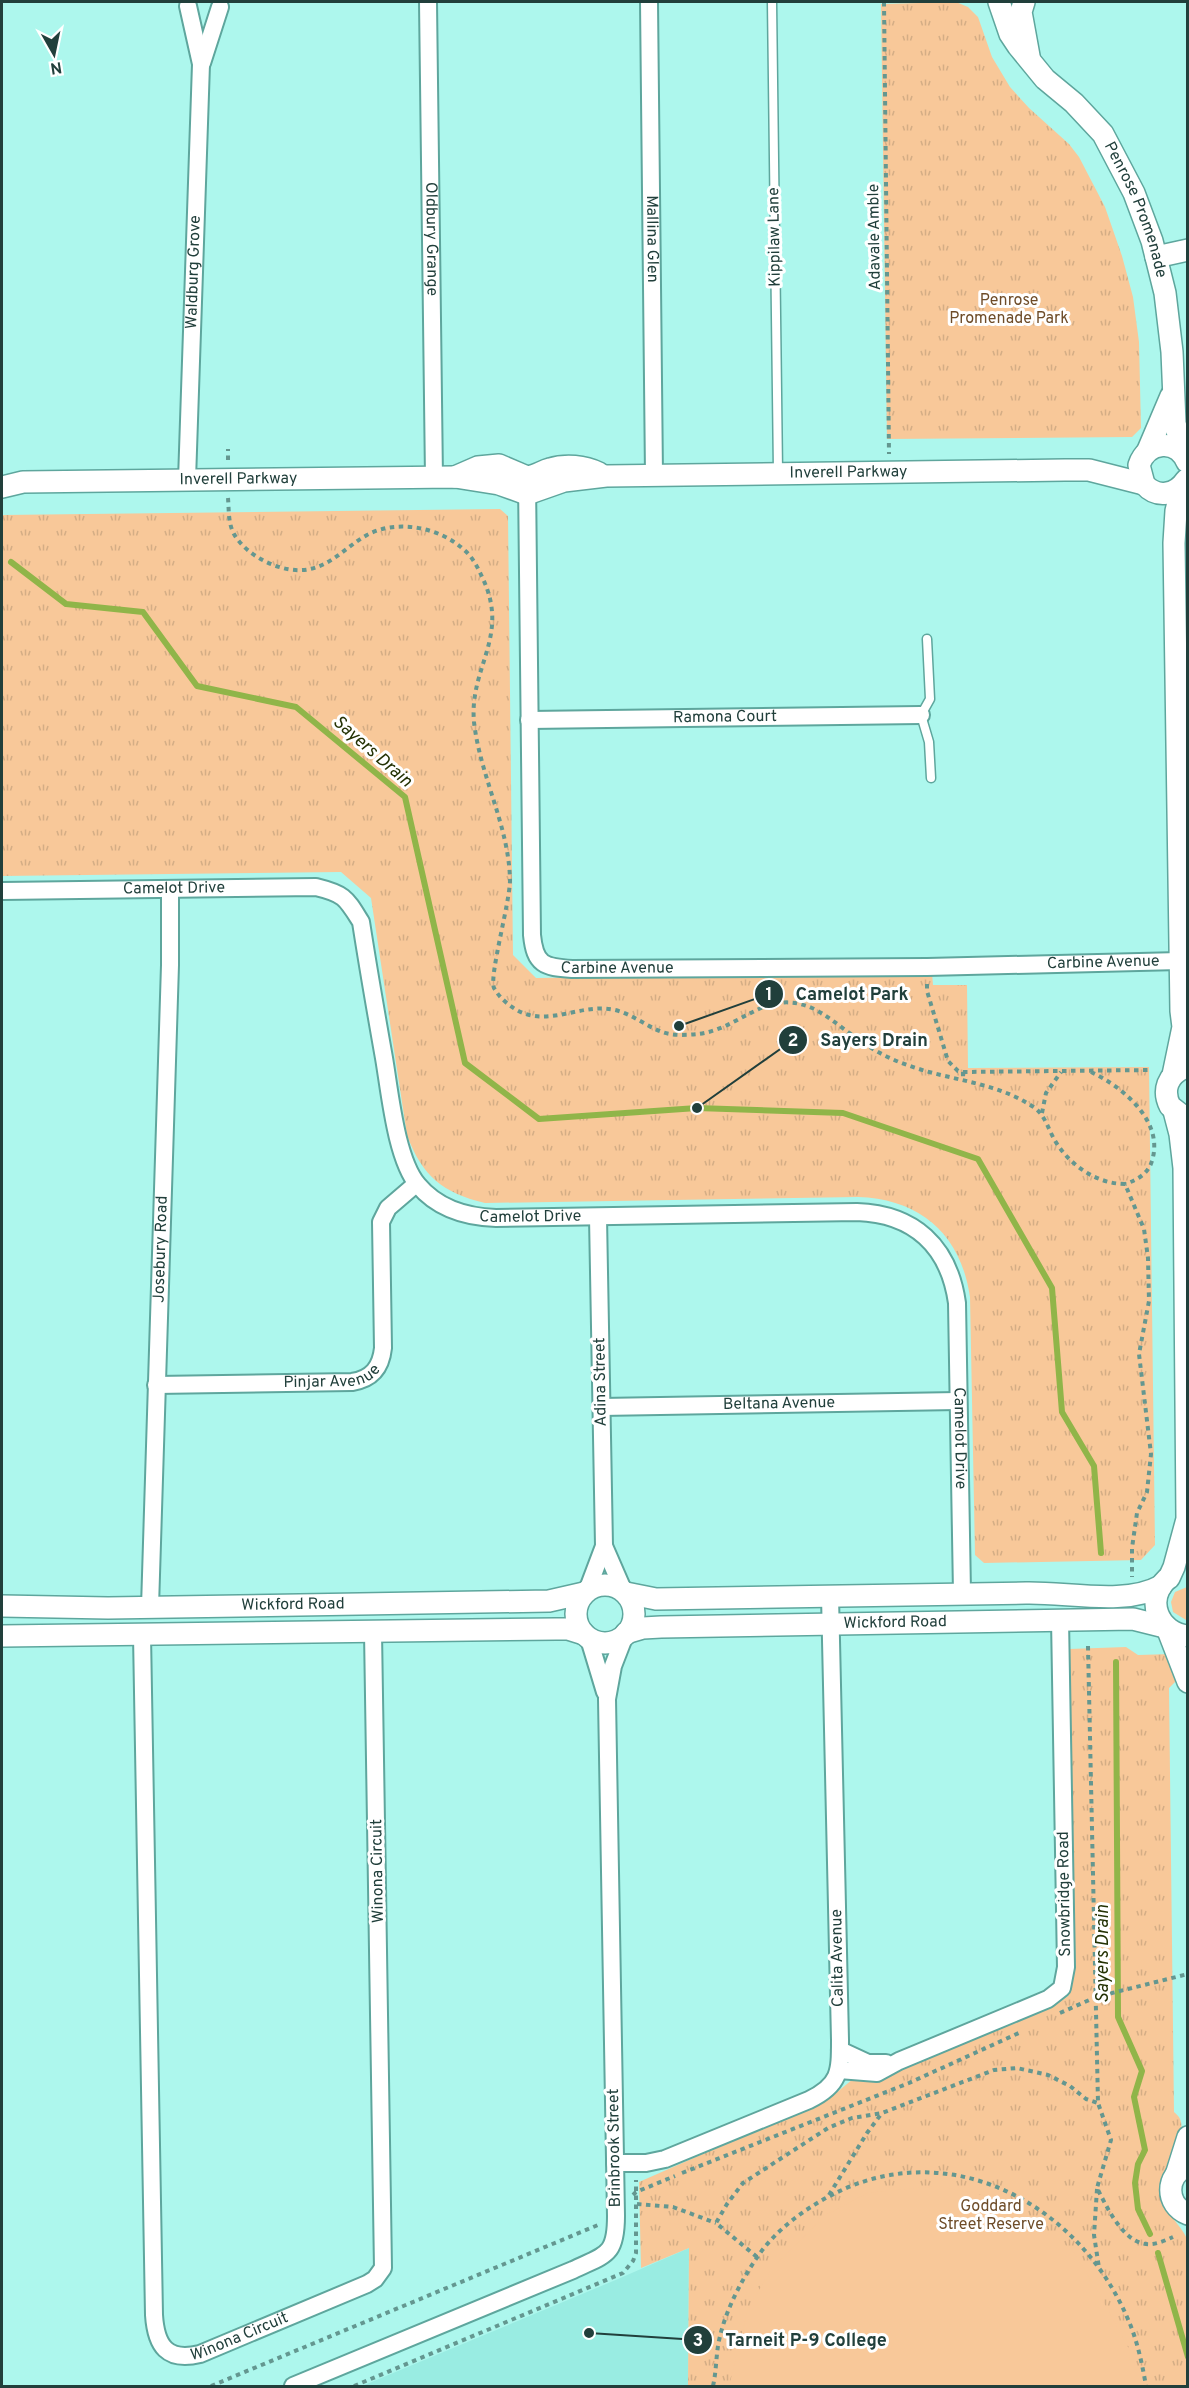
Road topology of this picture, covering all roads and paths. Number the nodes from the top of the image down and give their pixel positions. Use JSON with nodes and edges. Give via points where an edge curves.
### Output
{"nodes":[{"id":1,"x":428,"y":2,"type":"edge"},
{"id":2,"x":649,"y":2,"type":"edge"},
{"id":3,"x":772,"y":2,"type":"edge"},
{"id":4,"x":884,"y":2,"type":"edge"},
{"id":5,"x":999,"y":2,"type":"edge"},
{"id":6,"x":1024,"y":2,"type":"edge"},
{"id":7,"x":183,"y":3,"type":"edge"},
{"id":8,"x":223,"y":3,"type":"edge"},
{"id":9,"x":1029,"y":57,"type":"junction"},
{"id":10,"x":201,"y":64,"type":"junction"},
{"id":11,"x":1188,"y":250,"type":"edge"},
{"id":12,"x":1156,"y":257,"type":"junction"},
{"id":13,"x":1172,"y":394,"type":"junction"},
{"id":14,"x":1146,"y":452,"type":"junction"},
{"id":15,"x":1185,"y":458,"type":"edge"},
{"id":16,"x":1089,"y":470,"type":"junction"},
{"id":17,"x":890,"y":472,"type":"junction"},
{"id":18,"x":778,"y":473,"type":"junction"},
{"id":19,"x":2,"y":475,"type":"edge"},
{"id":20,"x":654,"y":475,"type":"junction"},
{"id":21,"x":434,"y":477,"type":"junction"},
{"id":22,"x":187,"y":480,"type":"junction"},
{"id":23,"x":1185,"y":481,"type":"edge"},
{"id":24,"x":23,"y":482,"type":"junction"},
{"id":25,"x":527,"y":486,"type":"junction"},
{"id":26,"x":2,"y":487,"type":"edge"},
{"id":27,"x":1147,"y":487,"type":"junction"},
{"id":28,"x":1174,"y":543,"type":"junction"},
{"id":29,"x":927,"y":639,"type":"dead end"},
{"id":30,"x":921,"y":715,"type":"junction"},
{"id":31,"x":529,"y":720,"type":"junction"},
{"id":32,"x":931,"y":778,"type":"dead end"},
{"id":33,"x":1183,"y":843,"type":"edge"},
{"id":34,"x":170,"y":890,"type":"junction"},
{"id":35,"x":2,"y":891,"type":"edge"},
{"id":36,"x":1180,"y":961,"type":"junction"},
{"id":37,"x":927,"y":967,"type":"junction"},
{"id":38,"x":1185,"y":1031,"type":"edge"},
{"id":39,"x":1151,"y":1070,"type":"dead end"},
{"id":40,"x":1061,"y":1071,"type":"junction"},
{"id":41,"x":1088,"y":1071,"type":"junction"},
{"id":42,"x":1180,"y":1071,"type":"edge"},
{"id":43,"x":963,"y":1072,"type":"junction"},
{"id":44,"x":963,"y":1080,"type":"dead end"},
{"id":45,"x":1042,"y":1113,"type":"dead end"},
{"id":46,"x":1181,"y":1114,"type":"edge"},
{"id":47,"x":1186,"y":1163,"type":"edge"},
{"id":48,"x":416,"y":1184,"type":"junction"},
{"id":49,"x":1125,"y":1184,"type":"dead end"},
{"id":50,"x":598,"y":1217,"type":"junction"},
{"id":51,"x":1185,"y":1275,"type":"edge"},
{"id":52,"x":156,"y":1385,"type":"junction"},
{"id":53,"x":958,"y":1401,"type":"junction"},
{"id":54,"x":602,"y":1407,"type":"junction"},
{"id":55,"x":1187,"y":1521,"type":"edge"},
{"id":56,"x":604,"y":1546,"type":"junction"},
{"id":57,"x":1172,"y":1579,"type":"edge"},
{"id":58,"x":585,"y":1592,"type":"junction"},
{"id":59,"x":625,"y":1592,"type":"junction"},
{"id":60,"x":962,"y":1593,"type":"junction"},
{"id":61,"x":830,"y":1596,"type":"junction"},
{"id":62,"x":372,"y":1604,"type":"junction"},
{"id":63,"x":2,"y":1606,"type":"edge"},
{"id":64,"x":150,"y":1607,"type":"junction"},
{"id":65,"x":1059,"y":1619,"type":"junction"},
{"id":66,"x":831,"y":1623,"type":"junction"},
{"id":67,"x":1166,"y":1628,"type":"junction"},
{"id":68,"x":373,"y":1632,"type":"junction"},
{"id":69,"x":626,"y":1634,"type":"junction"},
{"id":70,"x":142,"y":1635,"type":"junction"},
{"id":71,"x":2,"y":1636,"type":"edge"},
{"id":72,"x":586,"y":1636,"type":"junction"},
{"id":73,"x":1188,"y":1636,"type":"edge"},
{"id":74,"x":1088,"y":1646,"type":"dead end"},
{"id":75,"x":1188,"y":1682,"type":"edge"},
{"id":76,"x":607,"y":1699,"type":"junction"},
{"id":77,"x":1188,"y":1974,"type":"edge"},
{"id":78,"x":1096,"y":1997,"type":"junction"},
{"id":79,"x":1054,"y":2016,"type":"dead end"},
{"id":80,"x":1023,"y":2031,"type":"dead end"},
{"id":81,"x":840,"y":2050,"type":"junction"},
{"id":82,"x":899,"y":2061,"type":"junction"},
{"id":83,"x":839,"y":2070,"type":"junction"},
{"id":84,"x":1098,"y":2103,"type":"junction"},
{"id":85,"x":882,"y":2113,"type":"junction"},
{"id":86,"x":1188,"y":2137,"type":"edge"},
{"id":87,"x":615,"y":2163,"type":"junction"},
{"id":88,"x":1182,"y":2169,"type":"edge"},
{"id":89,"x":1097,"y":2188,"type":"junction"},
{"id":90,"x":829,"y":2196,"type":"junction"},
{"id":91,"x":636,"y":2204,"type":"dead end"},
{"id":92,"x":616,"y":2216,"type":"junction"},
{"id":93,"x":1182,"y":2222,"type":"edge"},
{"id":94,"x":717,"y":2223,"type":"junction"},
{"id":95,"x":757,"y":2257,"type":"junction"},
{"id":96,"x":1099,"y":2269,"type":"junction"},
{"id":97,"x":211,"y":2386,"type":"edge"},
{"id":98,"x":293,"y":2386,"type":"edge"},
{"id":99,"x":714,"y":2386,"type":"edge"},
{"id":100,"x":1146,"y":2386,"type":"edge"}],
"edges":[{"from":1,"to":21,"type":"street","name":"Oldbury Grange"},
{"from":2,"to":20,"type":"street","name":"Mallina Glen"},
{"from":3,"to":18,"type":"lane","name":"Kippilaw Lane"},
{"from":4,"to":17,"type":"path","name":"Adavale Amble"},
{"from":5,"to":9,"type":"street","name":"Penrose Promenade","via":[[1010,34]]},
{"from":6,"to":9,"type":"street","name":"Penrose Promenade","via":[[1021,12]]},
{"from":7,"to":8,"type":"street","via":[[201,12],[212,11]]},
{"from":7,"to":10,"type":"street","name":"Waldburg Grove"},
{"from":8,"to":10,"type":"street","name":"Waldburg Grove"},
{"from":9,"to":12,"type":"street","name":"Penrose Promenade","via":[[1045,79],[1103,134],[1134,193]]},
{"from":10,"to":22,"type":"street","name":"Waldburg Grove"},
{"from":11,"to":12,"type":"street"},
{"from":12,"to":13,"type":"street","name":"Penrose Promenade","via":[[1170,328]]},
{"from":13,"to":14,"type":"street","name":"Penrose Promenade"},
{"from":13,"to":15,"type":"street","name":"Penrose Promenade"},
{"from":14,"to":15,"type":"street","name":"Inverell Parkway","via":[[1155,446],[1170,446]]},
{"from":14,"to":16,"type":"street","name":"Inverell Parkway"},
{"from":14,"to":27,"type":"street","via":[[1139,465]]},
{"from":16,"to":17,"type":"street","name":"Inverell Parkway"},
{"from":16,"to":27,"type":"street","name":"Inverell Parkway"},
{"from":17,"to":18,"type":"street","name":"Inverell Parkway"},
{"from":18,"to":20,"type":"street","name":"Inverell Parkway"},
{"from":19,"to":24,"type":"street","name":"Inverell Parkway"},
{"from":20,"to":25,"type":"street","name":"Inverell Parkway","via":[[606,476]]},
{"from":21,"to":22,"type":"street","name":"Inverell Parkway"},
{"from":21,"to":25,"type":"street","name":"Inverell Parkway"},
{"from":22,"to":24,"type":"street","name":"Inverell Parkway"},
{"from":23,"to":27,"type":"street","name":"Inverell Parkway","via":[[1177,490],[1164,494]]},
{"from":23,"to":28,"type":"street","via":[[1177,504]]},
{"from":24,"to":26,"type":"street","name":"Inverell Parkway"},
{"from":25,"to":31,"type":"street","name":"Carbine Avenue"},
{"from":27,"to":28,"type":"street"},
{"from":28,"to":33,"type":"street"},
{"from":29,"to":30,"type":"lane","via":[[930,699]]},
{"from":30,"to":31,"type":"street","name":"Ramona Court"},
{"from":30,"to":32,"type":"lane","via":[[929,742]]},
{"from":31,"to":37,"type":"street","name":"Carbine Avenue","via":[[532,934],[535,955],[542,963],[572,969]]},
{"from":33,"to":36,"type":"street"},
{"from":34,"to":35,"type":"street","name":"Camelot Drive"},
{"from":34,"to":48,"type":"street","name":"Camelot Drive","via":[[316,887],[348,900],[361,922],[396,1130]]},
{"from":34,"to":52,"type":"street","name":"Josebury Road"},
{"from":36,"to":37,"type":"street","name":"Carbine Avenue"},
{"from":36,"to":38,"type":"street"},
{"from":37,"to":43,"type":"path","via":[[927,991],[948,1062]]},
{"from":38,"to":42,"type":"street"},
{"from":39,"to":41,"type":"path"},
{"from":40,"to":41,"type":"path"},
{"from":40,"to":43,"type":"path"},
{"from":40,"to":45,"type":"path","via":[[1046,1093]]},
{"from":41,"to":49,"type":"path","via":[[1120,1090],[1150,1125],[1154,1143],[1152,1162],[1147,1172]]},
{"from":42,"to":46,"type":"street","via":[[1166,1089],[1167,1098]]},
{"from":43,"to":44,"type":"path"},
{"from":46,"to":47,"type":"street","via":[[1180,1134]]},
{"from":47,"to":51,"type":"street"},
{"from":48,"to":50,"type":"street","name":"Camelot Drive","via":[[454,1211],[473,1216]]},
{"from":48,"to":52,"type":"street","name":"Pinjar Avenue","via":[[388,1208],[381,1222],[382,1348],[380,1364],[370,1375],[352,1382]]},
{"from":50,"to":53,"type":"street","name":"Camelot Drive","via":[[857,1212],[902,1220],[934,1246],[952,1280],[957,1303]]},
{"from":50,"to":54,"type":"street","name":"Adina Street"},
{"from":51,"to":55,"type":"street"},
{"from":52,"to":64,"type":"street","name":"Josebury Road"},
{"from":53,"to":54,"type":"street","name":"Beltana Avenue"},
{"from":53,"to":60,"type":"street","name":"Camelot Drive"},
{"from":54,"to":56,"type":"street","name":"Adina Street"},
{"from":55,"to":57,"type":"street"},
{"from":56,"to":58,"type":"street","name":"Adina Street"},
{"from":56,"to":59,"type":"street","name":"Adina Street"},
{"from":57,"to":60,"type":"street","name":"Wickford Road","via":[[1132,1596],[1118,1597],[1056,1592]]},
{"from":57,"to":67,"type":"street","via":[[1156,1596],[1156,1609]]},
{"from":58,"to":59,"type":"street","via":[[605,1584]]},
{"from":58,"to":62,"type":"street","name":"Wickford Road","via":[[549,1601]]},
{"from":58,"to":72,"type":"street","via":[[579,1600],[576,1618]]},
{"from":59,"to":61,"type":"street","name":"Wickford Road","via":[[656,1599]]},
{"from":59,"to":69,"type":"street","via":[[633,1609]]},
{"from":60,"to":61,"type":"street","name":"Wickford Road"},
{"from":61,"to":66,"type":"street","name":"Calita Avenue"},
{"from":62,"to":64,"type":"street","name":"Wickford Road"},
{"from":62,"to":68,"type":"street"},
{"from":63,"to":64,"type":"street","name":"Wickford Road"},
{"from":65,"to":66,"type":"street","name":"Wickford Road"},
{"from":65,"to":67,"type":"street","name":"Wickford Road","via":[[1132,1619]]},
{"from":65,"to":82,"type":"street","name":"Snowbridge Road","via":[[1064,1983],[1048,1999]]},
{"from":66,"to":69,"type":"street","name":"Wickford Road","via":[[661,1627]]},
{"from":66,"to":81,"type":"street","name":"Calita Avenue"},
{"from":67,"to":73,"type":"street","name":"Wickford Road"},
{"from":67,"to":75,"type":"street"},
{"from":68,"to":70,"type":"street","name":"Wickford Road"},
{"from":68,"to":70,"type":"street","name":"Winona Circuit","via":[[383,2268],[375,2279],[352,2291],[200,2354],[183,2357],[170,2353],[160,2343],[154,2315]]},
{"from":68,"to":72,"type":"street","name":"Wickford Road","via":[[568,1629]]},
{"from":69,"to":72,"type":"street","via":[[608,1642]]},
{"from":69,"to":76,"type":"street","name":"Brinbrook Street","via":[[613,1666]]},
{"from":70,"to":71,"type":"street","name":"Wickford Road"},
{"from":72,"to":76,"type":"street","name":"Brinbrook Street"},
{"from":74,"to":78,"type":"path"},
{"from":76,"to":87,"type":"street","name":"Brinbrook Street"},
{"from":77,"to":78,"type":"path"},
{"from":78,"to":79,"type":"path"},
{"from":78,"to":84,"type":"path"},
{"from":80,"to":92,"type":"path","via":[[909,2083],[636,2192]]},
{"from":81,"to":82,"type":"street","name":"Snowbridge Road","via":[[868,2063]]},
{"from":81,"to":83,"type":"street","name":"Calita Avenue"},
{"from":82,"to":83,"type":"street","name":"Snowbridge Road","via":[[877,2073]]},
{"from":83,"to":87,"type":"street","via":[[827,2089],[809,2100],[665,2159]]},
{"from":84,"to":85,"type":"path","via":[[1048,2075],[1006,2068]]},
{"from":84,"to":89,"type":"path","via":[[1111,2140]]},
{"from":85,"to":90,"type":"path"},
{"from":85,"to":94,"type":"path","via":[[852,2118],[828,2128],[758,2172],[735,2193]]},
{"from":86,"to":88,"type":"street"},
{"from":87,"to":92,"type":"street","name":"Brinbrook Street"},
{"from":88,"to":93,"type":"street","via":[[1170,2188]]},
{"from":89,"to":93,"type":"path","via":[[1120,2226],[1135,2240],[1148,2244]]},
{"from":89,"to":96,"type":"path","via":[[1094,2235]]},
{"from":90,"to":95,"type":"path","via":[[783,2229]]},
{"from":90,"to":96,"type":"path","via":[[857,2183],[901,2173],[942,2174],[988,2183],[1033,2204]]},
{"from":91,"to":94,"type":"path","via":[[673,2207]]},
{"from":92,"to":97,"type":"path"},
{"from":92,"to":98,"type":"street","name":"Brinbrook Street","via":[[614,2242],[600,2257]]},
{"from":94,"to":95,"type":"path"},
{"from":95,"to":99,"type":"path","via":[[726,2319],[718,2345]]},
{"from":96,"to":100,"type":"path","via":[[1127,2316]]}]}
